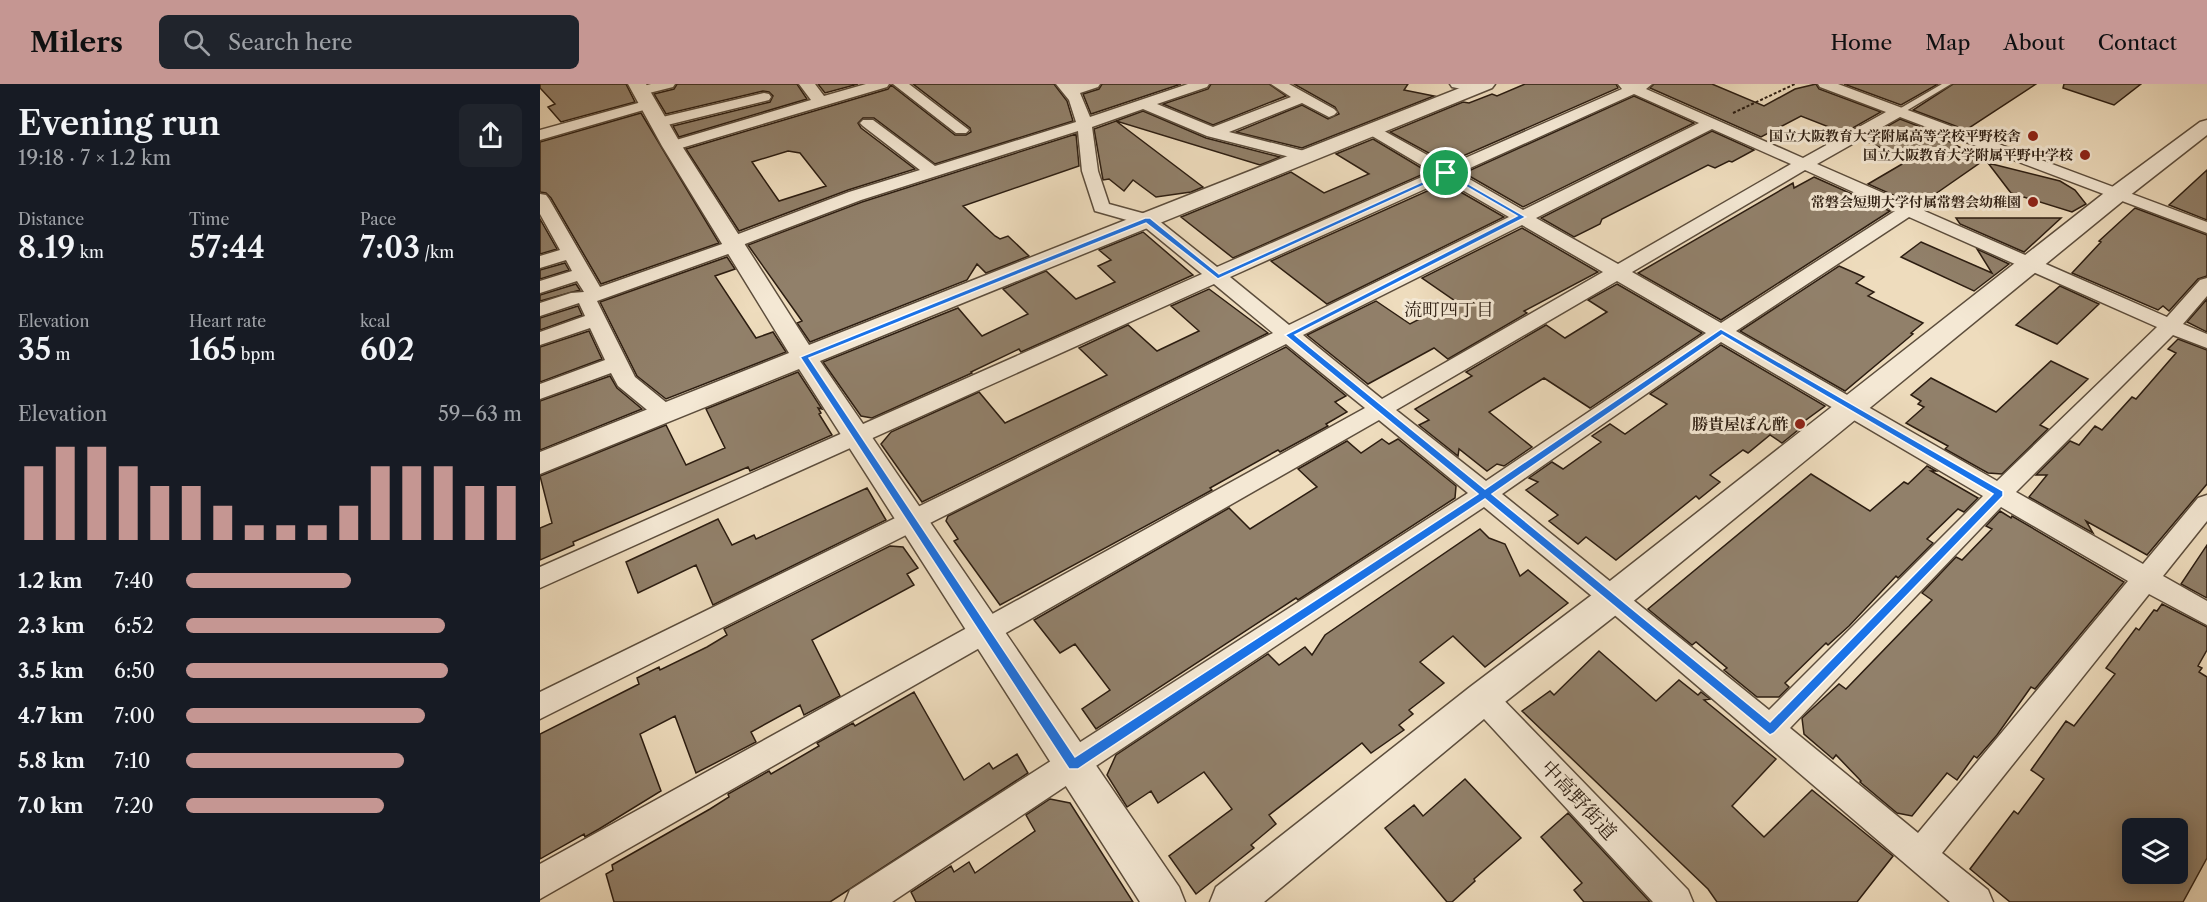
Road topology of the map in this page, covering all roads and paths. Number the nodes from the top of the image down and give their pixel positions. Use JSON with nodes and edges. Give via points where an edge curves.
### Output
{"nodes":[{"id":1,"x":668,"y":84,"type":"edge"},
{"id":2,"x":808,"y":84,"type":"edge"},
{"id":3,"x":882,"y":84,"type":"edge"},
{"id":4,"x":900,"y":84,"type":"edge"},
{"id":5,"x":1093,"y":84,"type":"edge"},
{"id":6,"x":1202,"y":84,"type":"edge"},
{"id":7,"x":1278,"y":84,"type":"edge"},
{"id":8,"x":1795,"y":84,"type":"edge"},
{"id":9,"x":1825,"y":84,"type":"edge"},
{"id":10,"x":1947,"y":84,"type":"edge"},
{"id":11,"x":1473,"y":85,"type":"edge"},
{"id":12,"x":1634,"y":86,"type":"edge"},
{"id":13,"x":1068,"y":88,"type":"edge"},
{"id":14,"x":764,"y":97,"type":"dead end"},
{"id":15,"x":1302,"y":98,"type":"junction"},
{"id":16,"x":646,"y":100,"type":"edge"},
{"id":17,"x":821,"y":102,"type":"junction"},
{"id":18,"x":1145,"y":105,"type":"junction"},
{"id":19,"x":1329,"y":112,"type":"dead end"},
{"id":20,"x":1898,"y":112,"type":"junction"},
{"id":21,"x":868,"y":123,"type":"dead end"},
{"id":22,"x":1712,"y":123,"type":"junction"},
{"id":23,"x":1085,"y":124,"type":"junction"},
{"id":24,"x":2207,"y":126,"type":"edge"},
{"id":25,"x":961,"y":130,"type":"dead end"},
{"id":26,"x":1372,"y":130,"type":"junction"},
{"id":27,"x":1213,"y":133,"type":"junction"},
{"id":28,"x":540,"y":135,"type":"edge"},
{"id":29,"x":672,"y":146,"type":"junction"},
{"id":30,"x":1306,"y":156,"type":"junction"},
{"id":31,"x":1804,"y":164,"type":"junction"},
{"id":32,"x":932,"y":171,"type":"junction"},
{"id":33,"x":1446,"y":173,"type":"junction"},
{"id":34,"x":2116,"y":195,"type":"junction"},
{"id":35,"x":540,"y":199,"type":"edge"},
{"id":36,"x":1908,"y":210,"type":"junction"},
{"id":37,"x":1522,"y":217,"type":"junction"},
{"id":38,"x":1147,"y":220,"type":"junction"},
{"id":39,"x":547,"y":226,"type":"edge"},
{"id":40,"x":2207,"y":228,"type":"edge"},
{"id":41,"x":734,"y":244,"type":"junction"},
{"id":42,"x":571,"y":252,"type":"junction"},
{"id":43,"x":540,"y":262,"type":"edge"},
{"id":44,"x":2029,"y":264,"type":"junction"},
{"id":45,"x":1618,"y":272,"type":"junction"},
{"id":46,"x":583,"y":273,"type":"junction"},
{"id":47,"x":1218,"y":277,"type":"junction"},
{"id":48,"x":2207,"y":284,"type":"edge"},
{"id":49,"x":540,"y":287,"type":"edge"},
{"id":50,"x":591,"y":296,"type":"junction"},
{"id":51,"x":540,"y":310,"type":"edge"},
{"id":52,"x":596,"y":319,"type":"junction"},
{"id":53,"x":2170,"y":326,"type":"junction"},
{"id":54,"x":1721,"y":332,"type":"junction"},
{"id":55,"x":1289,"y":335,"type":"junction"},
{"id":56,"x":540,"y":339,"type":"edge"},
{"id":57,"x":2207,"y":342,"type":"edge"},
{"id":58,"x":804,"y":357,"type":"junction"},
{"id":59,"x":617,"y":363,"type":"junction"},
{"id":60,"x":540,"y":392,"type":"edge"},
{"id":61,"x":1851,"y":407,"type":"junction"},
{"id":62,"x":1381,"y":409,"type":"junction"},
{"id":63,"x":665,"y":413,"type":"junction"},
{"id":64,"x":856,"y":436,"type":"junction"},
{"id":65,"x":540,"y":463,"type":"edge"},
{"id":66,"x":1485,"y":494,"type":"junction"},
{"id":67,"x":2000,"y":494,"type":"junction"},
{"id":68,"x":2207,"y":504,"type":"edge"},
{"id":69,"x":913,"y":522,"type":"junction"},
{"id":70,"x":540,"y":578,"type":"edge"},
{"id":71,"x":2146,"y":579,"type":"junction"},
{"id":72,"x":1613,"y":598,"type":"junction"},
{"id":73,"x":2207,"y":614,"type":"edge"},
{"id":74,"x":986,"y":632,"type":"junction"},
{"id":75,"x":1483,"y":698,"type":"junction"},
{"id":76,"x":540,"y":706,"type":"edge"},
{"id":77,"x":1770,"y":729,"type":"junction"},
{"id":78,"x":1074,"y":765,"type":"junction"},
{"id":79,"x":1920,"y":855,"type":"junction"},
{"id":80,"x":540,"y":882,"type":"edge"},
{"id":81,"x":862,"y":902,"type":"edge"},
{"id":82,"x":1164,"y":902,"type":"edge"},
{"id":83,"x":1232,"y":902,"type":"edge"},
{"id":84,"x":1676,"y":902,"type":"edge"},
{"id":85,"x":1976,"y":902,"type":"edge"}],
"edges":[{"from":1,"to":16,"type":"street"},
{"from":2,"to":17,"type":"street"},
{"from":3,"to":17,"type":"street"},
{"from":4,"to":25,"type":"street"},
{"from":5,"to":13,"type":"street"},
{"from":6,"to":18,"type":"street"},
{"from":7,"to":15,"type":"street"},
{"from":8,"to":22,"type":"path"},
{"from":9,"to":20,"type":"street"},
{"from":10,"to":20,"type":"lane"},
{"from":11,"to":26,"type":"street"},
{"from":12,"to":22,"type":"street"},
{"from":12,"to":33,"type":"street"},
{"from":13,"to":23,"type":"street"},
{"from":14,"to":16,"type":"street"},
{"from":15,"to":19,"type":"street"},
{"from":15,"to":27,"type":"street"},
{"from":16,"to":28,"type":"street"},
{"from":16,"to":29,"type":"street"},
{"from":17,"to":29,"type":"street"},
{"from":18,"to":23,"type":"street"},
{"from":18,"to":27,"type":"street"},
{"from":20,"to":31,"type":"street"},
{"from":20,"to":34,"type":"street"},
{"from":21,"to":32,"type":"street"},
{"from":22,"to":31,"type":"street"},
{"from":22,"to":37,"type":"street"},
{"from":23,"to":32,"type":"street"},
{"from":23,"to":38,"type":"street","via":[[1089,168],[1101,207]]},
{"from":24,"to":34,"type":"street"},
{"from":26,"to":30,"type":"street"},
{"from":26,"to":33,"type":"street"},
{"from":27,"to":30,"type":"street"},
{"from":29,"to":41,"type":"street"},
{"from":30,"to":38,"type":"street"},
{"from":31,"to":36,"type":"street"},
{"from":31,"to":45,"type":"street"},
{"from":32,"to":41,"type":"street","via":[[855,196]]},
{"from":33,"to":37,"type":"street"},
{"from":33,"to":47,"type":"street"},
{"from":34,"to":40,"type":"street"},
{"from":34,"to":44,"type":"street"},
{"from":35,"to":39,"type":"street"},
{"from":36,"to":44,"type":"street"},
{"from":36,"to":54,"type":"street"},
{"from":37,"to":45,"type":"street"},
{"from":37,"to":55,"type":"street"},
{"from":38,"to":47,"type":"street"},
{"from":38,"to":58,"type":"street"},
{"from":39,"to":42,"type":"street"},
{"from":41,"to":50,"type":"street"},
{"from":41,"to":58,"type":"street"},
{"from":42,"to":43,"type":"street"},
{"from":42,"to":46,"type":"street"},
{"from":44,"to":53,"type":"street"},
{"from":44,"to":61,"type":"street"},
{"from":45,"to":54,"type":"street"},
{"from":45,"to":62,"type":"street"},
{"from":46,"to":49,"type":"street"},
{"from":46,"to":50,"type":"street"},
{"from":47,"to":55,"type":"street"},
{"from":47,"to":64,"type":"street"},
{"from":48,"to":53,"type":"street"},
{"from":50,"to":51,"type":"street"},
{"from":50,"to":52,"type":"street"},
{"from":52,"to":56,"type":"street"},
{"from":52,"to":59,"type":"street"},
{"from":53,"to":57,"type":"street"},
{"from":53,"to":67,"type":"street"},
{"from":54,"to":61,"type":"street"},
{"from":54,"to":66,"type":"street"},
{"from":55,"to":62,"type":"street"},
{"from":55,"to":69,"type":"street"},
{"from":58,"to":63,"type":"street"},
{"from":58,"to":64,"type":"street"},
{"from":59,"to":60,"type":"street"},
{"from":59,"to":63,"type":"street","via":[[626,381]]},
{"from":61,"to":67,"type":"street"},
{"from":61,"to":72,"type":"street"},
{"from":62,"to":66,"type":"street"},
{"from":62,"to":74,"type":"street"},
{"from":63,"to":65,"type":"street"},
{"from":64,"to":69,"type":"street"},
{"from":64,"to":70,"type":"street"},
{"from":66,"to":72,"type":"street"},
{"from":66,"to":78,"type":"street"},
{"from":67,"to":71,"type":"street"},
{"from":67,"to":77,"type":"street"},
{"from":68,"to":71,"type":"street"},
{"from":69,"to":74,"type":"street"},
{"from":69,"to":76,"type":"street"},
{"from":71,"to":73,"type":"street"},
{"from":71,"to":79,"type":"street"},
{"from":72,"to":75,"type":"street"},
{"from":72,"to":77,"type":"street"},
{"from":74,"to":78,"type":"street"},
{"from":74,"to":80,"type":"street"},
{"from":75,"to":83,"type":"street"},
{"from":75,"to":84,"type":"street","name":"中高野街道"},
{"from":77,"to":79,"type":"street"},
{"from":78,"to":81,"type":"street"},
{"from":78,"to":82,"type":"street"},
{"from":79,"to":85,"type":"street"}]}
